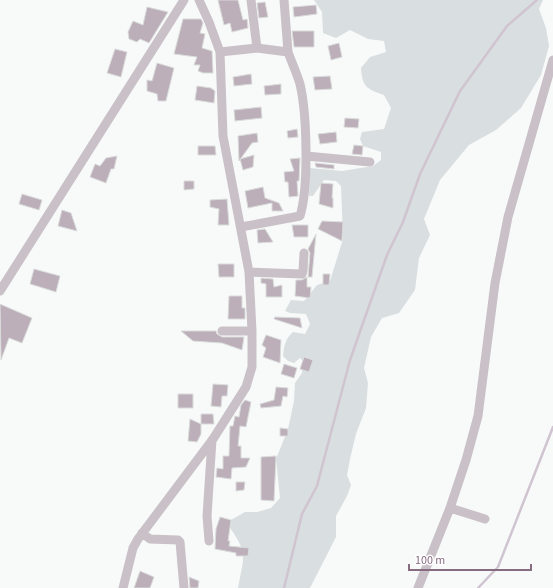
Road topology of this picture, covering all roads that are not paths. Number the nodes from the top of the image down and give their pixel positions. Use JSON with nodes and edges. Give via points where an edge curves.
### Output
{"nodes":[{"id":1,"x":184,"y":0,"type":"edge"},
{"id":2,"x":199,"y":0,"type":"edge"},
{"id":3,"x":251,"y":0,"type":"edge"},
{"id":4,"x":284,"y":0,"type":"edge"},
{"id":5,"x":257,"y":48,"type":"junction"},
{"id":6,"x":220,"y":52,"type":"junction"},
{"id":7,"x":288,"y":52,"type":"junction"},
{"id":8,"x":553,"y":61,"type":"edge"},
{"id":9,"x":306,"y":156,"type":"junction"},
{"id":10,"x":370,"y":162,"type":"dead end"},
{"id":11,"x":241,"y":226,"type":"junction"},
{"id":12,"x":304,"y":253,"type":"dead end"},
{"id":13,"x":249,"y":272,"type":"junction"},
{"id":14,"x":0,"y":291,"type":"edge"},
{"id":15,"x":222,"y":331,"type":"dead end"},
{"id":16,"x":252,"y":331,"type":"junction"},
{"id":17,"x":212,"y":439,"type":"junction"},
{"id":18,"x":450,"y":508,"type":"junction"},
{"id":19,"x":484,"y":519,"type":"dead end"},
{"id":20,"x":142,"y":533,"type":"junction"},
{"id":21,"x":209,"y":541,"type":"dead end"},
{"id":22,"x":123,"y":588,"type":"edge"},
{"id":23,"x":184,"y":588,"type":"edge"},
{"id":24,"x":418,"y":588,"type":"edge"}],
"edges":[{"from":1,"to":14,"type":"street"},
{"from":2,"to":6,"type":"street"},
{"from":3,"to":5,"type":"street"},
{"from":4,"to":7,"type":"street"},
{"from":5,"to":6,"type":"street"},
{"from":5,"to":7,"type":"street"},
{"from":6,"to":11,"type":"street","via":[[223,136]]},
{"from":7,"to":9,"type":"street","via":[[300,84]]},
{"from":8,"to":18,"type":"street","via":[[508,217],[495,283],[478,416]]},
{"from":9,"to":10,"type":"street"},
{"from":9,"to":11,"type":"street","via":[[305,193],[300,216]]},
{"from":11,"to":13,"type":"street"},
{"from":12,"to":13,"type":"street","via":[[302,274]]},
{"from":13,"to":16,"type":"street"},
{"from":15,"to":16,"type":"street"},
{"from":16,"to":17,"type":"street","via":[[252,367],[246,386]]},
{"from":17,"to":20,"type":"street"},
{"from":17,"to":21,"type":"street"},
{"from":18,"to":19,"type":"street"},
{"from":18,"to":24,"type":"street"},
{"from":20,"to":22,"type":"street","via":[[133,548]]},
{"from":20,"to":23,"type":"street","via":[[150,539],[180,542]]}]}
